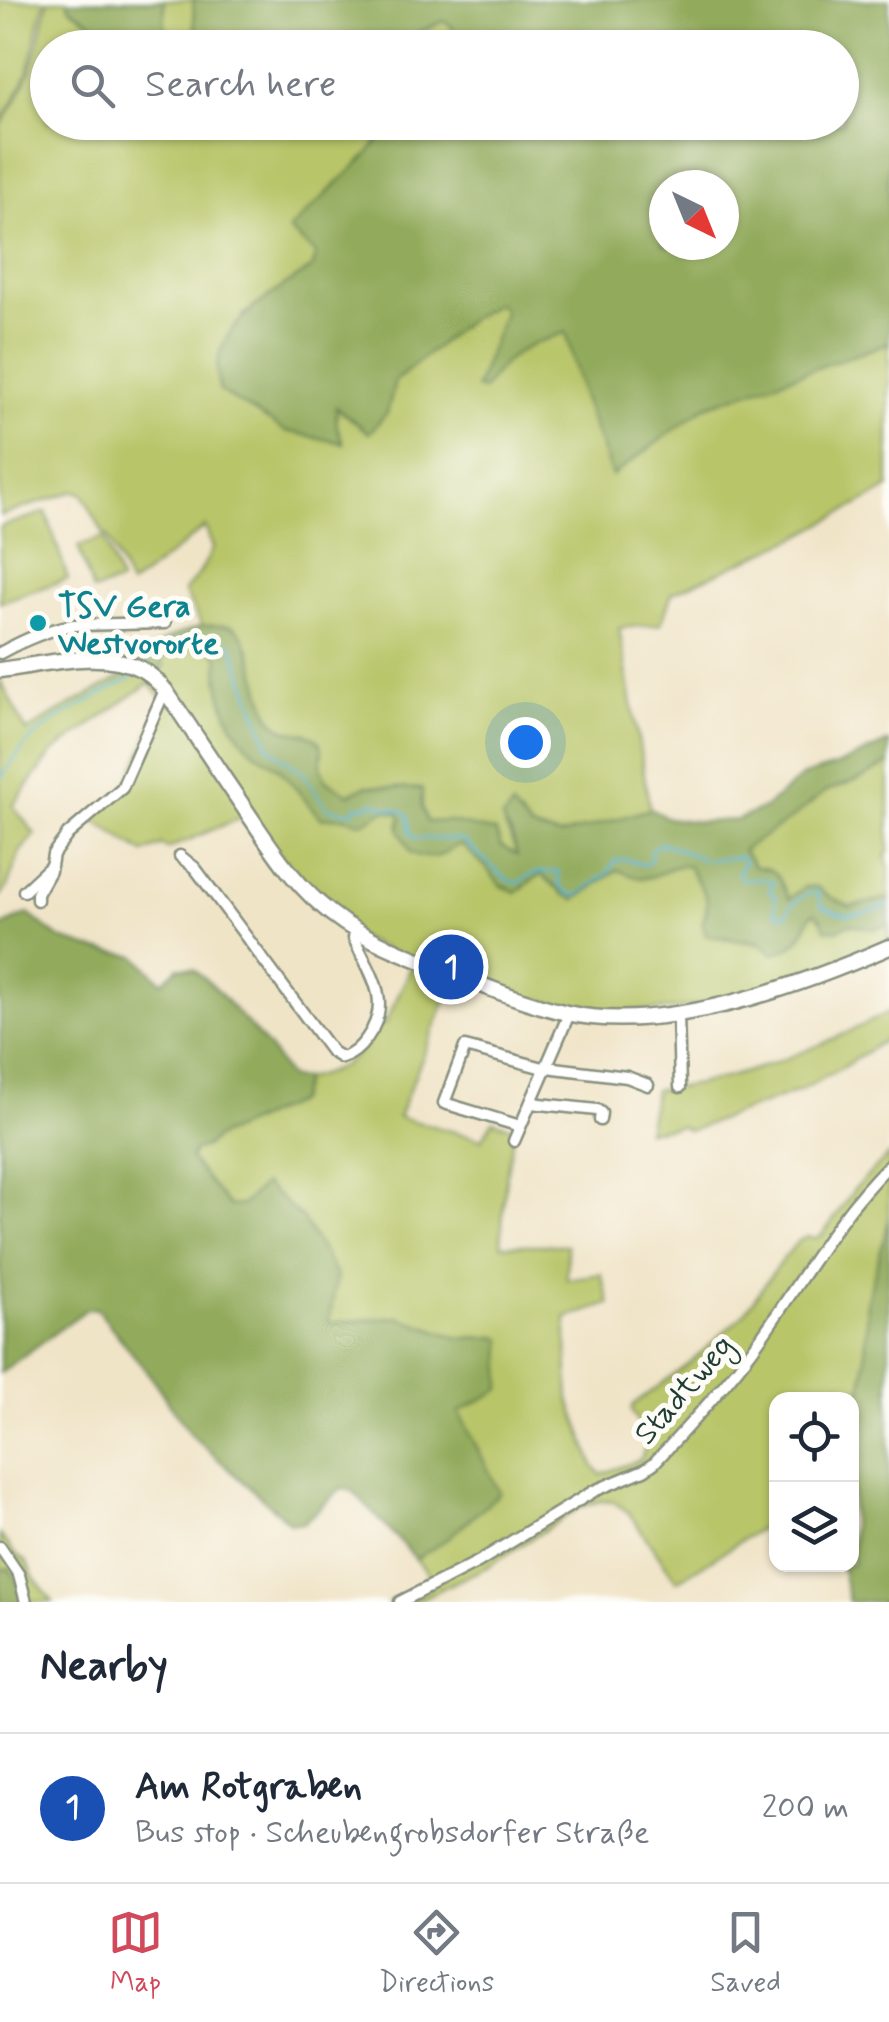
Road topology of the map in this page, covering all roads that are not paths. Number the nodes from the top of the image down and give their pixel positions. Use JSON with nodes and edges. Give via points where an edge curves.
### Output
{"nodes":[{"id":1,"x":165,"y":624,"type":"dead end"},
{"id":2,"x":0,"y":652,"type":"edge"},
{"id":3,"x":0,"y":670,"type":"edge"},
{"id":4,"x":165,"y":690,"type":"junction"},
{"id":5,"x":180,"y":856,"type":"dead end"},
{"id":6,"x":51,"y":866,"type":"junction"},
{"id":7,"x":24,"y":890,"type":"dead end"},
{"id":8,"x":37,"y":900,"type":"dead end"},
{"id":9,"x":356,"y":932,"type":"junction"},
{"id":10,"x":889,"y":948,"type":"edge"},
{"id":11,"x":569,"y":1014,"type":"junction"},
{"id":12,"x":678,"y":1014,"type":"junction"},
{"id":13,"x":547,"y":1068,"type":"junction"},
{"id":14,"x":648,"y":1085,"type":"dead end"},
{"id":15,"x":680,"y":1087,"type":"dead end"},
{"id":16,"x":530,"y":1103,"type":"junction"},
{"id":17,"x":600,"y":1120,"type":"dead end"},
{"id":18,"x":520,"y":1126,"type":"junction"},
{"id":19,"x":514,"y":1140,"type":"dead end"},
{"id":20,"x":889,"y":1165,"type":"edge"},
{"id":21,"x":0,"y":1547,"type":"edge"},
{"id":22,"x":26,"y":1602,"type":"edge"},
{"id":23,"x":400,"y":1602,"type":"edge"}],
"edges":[{"from":1,"to":2,"type":"street","via":[[73,625]]},
{"from":3,"to":4,"type":"main road","via":[[95,658],[146,671]]},
{"from":4,"to":6,"type":"street","via":[[122,788],[68,834]]},
{"from":4,"to":9,"type":"main road","via":[[283,865]]},
{"from":5,"to":9,"type":"street","via":[[342,1058],[368,1037],[379,1011]]},
{"from":6,"to":7,"type":"street"},
{"from":6,"to":8,"type":"street"},
{"from":9,"to":11,"type":"main road","via":[[508,996]]},
{"from":10,"to":12,"type":"main road","via":[[827,974]]},
{"from":11,"to":12,"type":"main road"},
{"from":11,"to":13,"type":"street"},
{"from":12,"to":15,"type":"street"},
{"from":13,"to":14,"type":"street"},
{"from":13,"to":16,"type":"street"},
{"from":13,"to":18,"type":"street","via":[[465,1047],[444,1103]]},
{"from":16,"to":17,"type":"street","via":[[598,1110]]},
{"from":16,"to":18,"type":"street"},
{"from":18,"to":19,"type":"street"},
{"from":20,"to":23,"type":"street","name":"Stadtweg","via":[[864,1190],[746,1358],[654,1463]]},
{"from":21,"to":22,"type":"street"}]}
